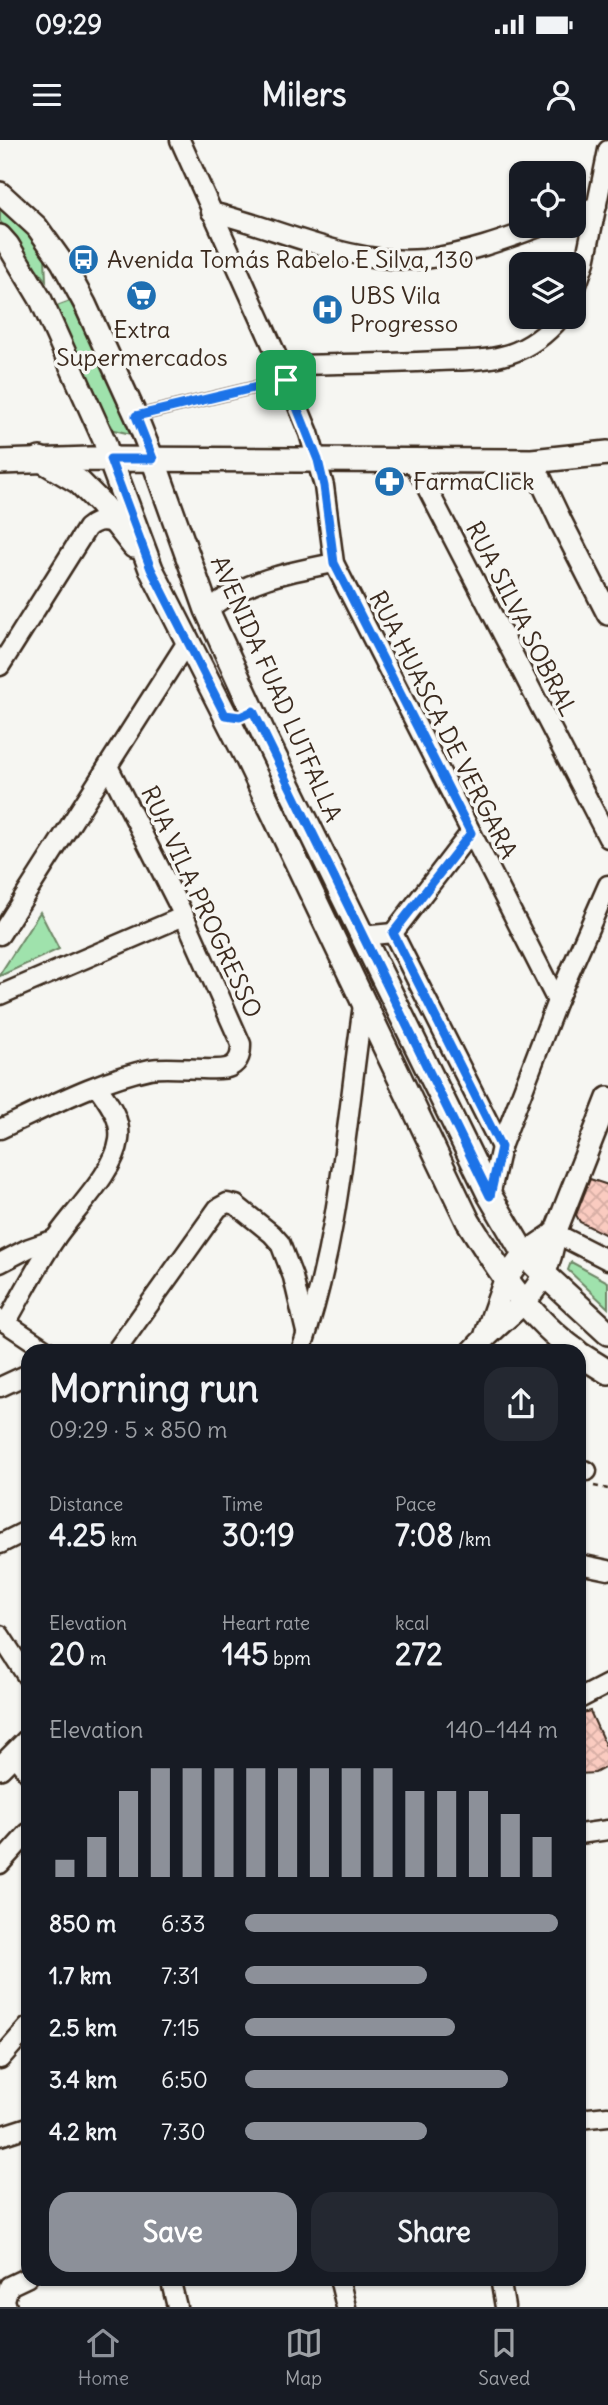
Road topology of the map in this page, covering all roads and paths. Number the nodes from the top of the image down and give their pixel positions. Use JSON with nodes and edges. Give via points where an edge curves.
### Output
{"nodes":[{"id":1,"x":180,"y":140,"type":"edge"},
{"id":2,"x":608,"y":150,"type":"edge"},
{"id":3,"x":0,"y":193,"type":"edge"},
{"id":4,"x":597,"y":206,"type":"junction"},
{"id":5,"x":586,"y":210,"type":"edge"},
{"id":6,"x":211,"y":212,"type":"junction"},
{"id":7,"x":0,"y":236,"type":"edge"},
{"id":8,"x":509,"y":237,"type":"edge"},
{"id":9,"x":586,"y":257,"type":"edge"},
{"id":10,"x":74,"y":286,"type":"junction"},
{"id":11,"x":41,"y":300,"type":"junction"},
{"id":12,"x":551,"y":329,"type":"edge"},
{"id":13,"x":284,"y":372,"type":"junction"},
{"id":14,"x":136,"y":416,"type":"junction"},
{"id":15,"x":608,"y":453,"type":"edge"},
{"id":16,"x":40,"y":459,"type":"junction"},
{"id":17,"x":110,"y":459,"type":"junction"},
{"id":18,"x":153,"y":459,"type":"junction"},
{"id":19,"x":412,"y":459,"type":"junction"},
{"id":20,"x":318,"y":460,"type":"junction"},
{"id":21,"x":532,"y":461,"type":"junction"},
{"id":22,"x":2,"y":466,"type":"edge"},
{"id":23,"x":120,"y":527,"type":"junction"},
{"id":24,"x":334,"y":563,"type":"junction"},
{"id":25,"x":151,"y":569,"type":"junction"},
{"id":26,"x":207,"y":610,"type":"junction"},
{"id":27,"x":608,"y":614,"type":"edge"},
{"id":28,"x":187,"y":642,"type":"junction"},
{"id":29,"x":0,"y":666,"type":"edge"},
{"id":30,"x":253,"y":711,"type":"junction"},
{"id":31,"x":225,"y":715,"type":"junction"},
{"id":32,"x":108,"y":766,"type":"junction"},
{"id":33,"x":606,"y":830,"type":"edge"},
{"id":34,"x":471,"y":833,"type":"junction"},
{"id":35,"x":608,"y":885,"type":"edge"},
{"id":36,"x":184,"y":916,"type":"junction"},
{"id":37,"x":393,"y":933,"type":"junction"},
{"id":38,"x":0,"y":935,"type":"edge"},
{"id":39,"x":362,"y":936,"type":"junction"},
{"id":40,"x":0,"y":995,"type":"edge"},
{"id":41,"x":556,"y":1001,"type":"junction"},
{"id":42,"x":363,"y":1005,"type":"junction"},
{"id":43,"x":97,"y":1086,"type":"junction"},
{"id":44,"x":608,"y":1098,"type":"edge"},
{"id":45,"x":0,"y":1129,"type":"edge"},
{"id":46,"x":501,"y":1147,"type":"junction"},
{"id":47,"x":490,"y":1196,"type":"junction"},
{"id":48,"x":555,"y":1233,"type":"junction"},
{"id":49,"x":55,"y":1239,"type":"junction"},
{"id":50,"x":524,"y":1254,"type":"junction"},
{"id":51,"x":608,"y":1259,"type":"edge"},
{"id":52,"x":0,"y":1263,"type":"edge"},
{"id":53,"x":544,"y":1276,"type":"junction"},
{"id":54,"x":505,"y":1280,"type":"junction"},
{"id":55,"x":525,"y":1304,"type":"junction"},
{"id":56,"x":3,"y":1321,"type":"edge"},
{"id":57,"x":608,"y":1333,"type":"edge"},
{"id":58,"x":304,"y":1343,"type":"edge"},
{"id":59,"x":38,"y":1344,"type":"edge"},
{"id":60,"x":121,"y":1344,"type":"edge"},
{"id":61,"x":479,"y":1344,"type":"edge"},
{"id":62,"x":568,"y":1344,"type":"edge"},
{"id":63,"x":586,"y":1358,"type":"edge"},
{"id":64,"x":608,"y":1373,"type":"edge"},
{"id":65,"x":21,"y":1377,"type":"edge"},
{"id":66,"x":0,"y":1387,"type":"edge"},
{"id":67,"x":21,"y":1534,"type":"edge"},
{"id":68,"x":0,"y":1544,"type":"edge"},
{"id":69,"x":586,"y":1565,"type":"edge"},
{"id":70,"x":608,"y":1570,"type":"edge"},
{"id":71,"x":0,"y":1635,"type":"edge"},
{"id":72,"x":21,"y":1667,"type":"edge"},
{"id":73,"x":608,"y":1684,"type":"edge"},
{"id":74,"x":586,"y":1695,"type":"edge"},
{"id":75,"x":608,"y":1830,"type":"edge"},
{"id":76,"x":586,"y":1833,"type":"edge"},
{"id":77,"x":21,"y":1841,"type":"edge"},
{"id":78,"x":0,"y":1864,"type":"edge"},
{"id":79,"x":21,"y":2035,"type":"edge"},
{"id":80,"x":0,"y":2059,"type":"edge"},
{"id":81,"x":608,"y":2116,"type":"edge"},
{"id":82,"x":586,"y":2118,"type":"edge"},
{"id":83,"x":21,"y":2129,"type":"edge"},
{"id":84,"x":0,"y":2136,"type":"edge"},
{"id":85,"x":21,"y":2280,"type":"edge"},
{"id":86,"x":172,"y":2286,"type":"edge"},
{"id":87,"x":341,"y":2286,"type":"edge"},
{"id":88,"x":501,"y":2286,"type":"edge"},
{"id":89,"x":6,"y":2304,"type":"edge"},
{"id":90,"x":177,"y":2307,"type":"edge"},
{"id":91,"x":346,"y":2307,"type":"edge"},
{"id":92,"x":505,"y":2307,"type":"edge"}],
"edges":[{"from":1,"to":6,"type":"street","name":"RUA HUASCA DE VERGARA"},
{"from":2,"to":4,"type":"street"},
{"from":3,"to":10,"type":"street","via":[[37,228]]},
{"from":4,"to":5,"type":"street"},
{"from":4,"to":9,"type":"street"},
{"from":6,"to":8,"type":"street","via":[[331,248],[396,259],[456,254]]},
{"from":6,"to":13,"type":"street","name":"RUA HUASCA DE VERGARA"},
{"from":7,"to":11,"type":"street"},
{"from":10,"to":11,"type":"street"},
{"from":10,"to":14,"type":"street"},
{"from":11,"to":17,"type":"street"},
{"from":12,"to":13,"type":"street","via":[[508,354]]},
{"from":13,"to":14,"type":"lane"},
{"from":13,"to":20,"type":"street","name":"RUA HUASCA DE VERGARA"},
{"from":14,"to":18,"type":"street"},
{"from":15,"to":21,"type":"main road"},
{"from":16,"to":17,"type":"main road"},
{"from":16,"to":22,"type":"main road"},
{"from":16,"to":23,"type":"main road","via":[[79,482]]},
{"from":17,"to":18,"type":"main road"},
{"from":17,"to":25,"type":"main road"},
{"from":18,"to":20,"type":"main road"},
{"from":18,"to":26,"type":"main road","name":"AVENIDA FUAD LUTFALLA"},
{"from":19,"to":20,"type":"main road"},
{"from":19,"to":21,"type":"main road"},
{"from":19,"to":33,"type":"street","name":"RUA SILVA SOBRAL"},
{"from":20,"to":24,"type":"street","name":"RUA HUASCA DE VERGARA"},
{"from":21,"to":27,"type":"street"},
{"from":23,"to":25,"type":"main road"},
{"from":23,"to":29,"type":"street","via":[[101,521],[87,528]]},
{"from":24,"to":26,"type":"street","via":[[273,575],[246,585]]},
{"from":24,"to":34,"type":"street","name":"RUA HUASCA DE VERGARA"},
{"from":25,"to":28,"type":"main road"},
{"from":26,"to":30,"type":"main road","name":"AVENIDA FUAD LUTFALLA"},
{"from":28,"to":31,"type":"main road"},
{"from":28,"to":32,"type":"street"},
{"from":30,"to":31,"type":"main road","via":[[240,717]]},
{"from":30,"to":39,"type":"main road","name":"AVENIDA FUAD LUTFALLA"},
{"from":31,"to":42,"type":"main road"},
{"from":32,"to":36,"type":"street","name":"RUA VILA PROGRESSO"},
{"from":32,"to":38,"type":"street"},
{"from":34,"to":37,"type":"street"},
{"from":34,"to":41,"type":"street","name":"RUA HUASCA DE VERGARA"},
{"from":35,"to":41,"type":"street"},
{"from":36,"to":40,"type":"street"},
{"from":36,"to":43,"type":"street","name":"RUA VILA PROGRESSO","via":[[241,1044],[237,1062],[223,1069],[150,1069]]},
{"from":37,"to":39,"type":"street"},
{"from":37,"to":46,"type":"street"},
{"from":39,"to":47,"type":"main road","name":"AVENIDA FUAD LUTFALLA"},
{"from":41,"to":46,"type":"street"},
{"from":42,"to":54,"type":"main road","via":[[468,1221]]},
{"from":42,"to":58,"type":"street","via":[[332,1240]]},
{"from":43,"to":45,"type":"street","name":"RUA VILA PROGRESSO"},
{"from":43,"to":49,"type":"street","via":[[118,1121],[119,1139],[113,1159]]},
{"from":44,"to":48,"type":"street"},
{"from":46,"to":47,"type":"street"},
{"from":47,"to":50,"type":"main road","name":"AVENIDA FUAD LUTFALLA"},
{"from":48,"to":50,"type":"street"},
{"from":48,"to":51,"type":"street"},
{"from":48,"to":53,"type":"street"},
{"from":49,"to":52,"type":"street"},
{"from":49,"to":56,"type":"street"},
{"from":50,"to":53,"type":"main road","name":"AVENIDA FUAD LUTFALLA"},
{"from":50,"to":54,"type":"street"},
{"from":53,"to":55,"type":"street"},
{"from":53,"to":57,"type":"main road","name":"AVENIDA FUAD LUTFALLA"},
{"from":54,"to":55,"type":"main road"},
{"from":54,"to":61,"type":"street"},
{"from":55,"to":61,"type":"street"},
{"from":55,"to":62,"type":"main road"},
{"from":56,"to":59,"type":"street"},
{"from":58,"to":60,"type":"street","via":[[293,1278],[280,1243],[236,1205],[227,1203],[218,1208]]},
{"from":63,"to":64,"type":"main road"},
{"from":65,"to":66,"type":"street"},
{"from":67,"to":68,"type":"street"},
{"from":69,"to":70,"type":"street"},
{"from":71,"to":72,"type":"street"},
{"from":73,"to":74,"type":"street"},
{"from":75,"to":76,"type":"street"},
{"from":77,"to":78,"type":"street"},
{"from":79,"to":80,"type":"street"},
{"from":81,"to":82,"type":"street"},
{"from":83,"to":84,"type":"street"},
{"from":85,"to":89,"type":"street","via":[[9,2286]]},
{"from":86,"to":90,"type":"street"},
{"from":87,"to":91,"type":"street"},
{"from":88,"to":92,"type":"street"}]}
